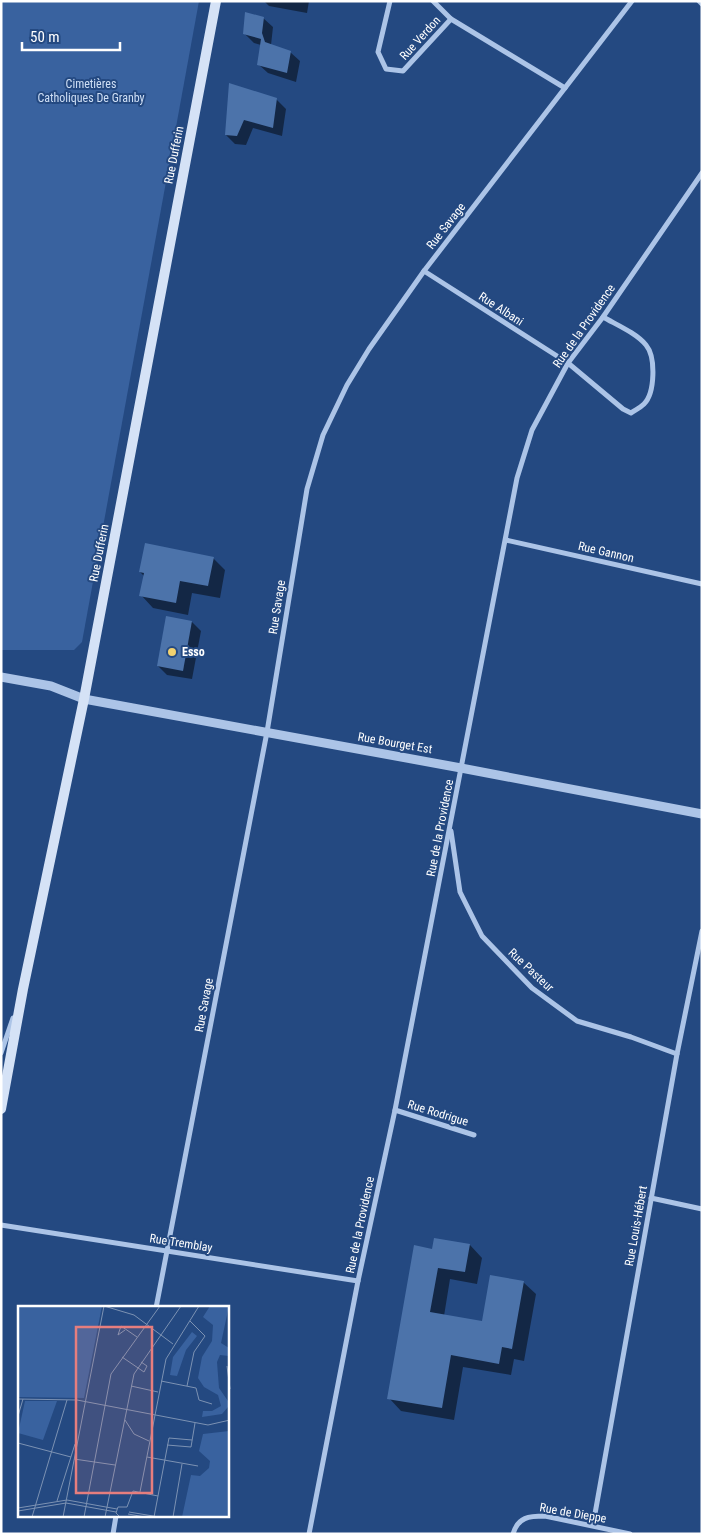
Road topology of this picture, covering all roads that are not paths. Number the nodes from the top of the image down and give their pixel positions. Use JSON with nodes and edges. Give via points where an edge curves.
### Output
{"nodes":[{"id":1,"x":216,"y":1,"type":"edge"},
{"id":2,"x":390,"y":1,"type":"edge"},
{"id":3,"x":433,"y":1,"type":"edge"},
{"id":4,"x":632,"y":1,"type":"edge"},
{"id":5,"x":698,"y":1,"type":"edge"},
{"id":6,"x":702,"y":4,"type":"edge"},
{"id":7,"x":451,"y":19,"type":"junction"},
{"id":8,"x":565,"y":88,"type":"junction"},
{"id":9,"x":702,"y":173,"type":"edge"},
{"id":10,"x":424,"y":271,"type":"junction"},
{"id":11,"x":604,"y":317,"type":"junction"},
{"id":12,"x":568,"y":363,"type":"junction"},
{"id":13,"x":506,"y":540,"type":"junction"},
{"id":14,"x":702,"y":584,"type":"edge"},
{"id":15,"x":1,"y":677,"type":"edge"},
{"id":16,"x":84,"y":699,"type":"junction"},
{"id":17,"x":267,"y":732,"type":"junction"},
{"id":18,"x":462,"y":768,"type":"junction"},
{"id":19,"x":702,"y":814,"type":"edge"},
{"id":20,"x":451,"y":826,"type":"junction"},
{"id":21,"x":702,"y":931,"type":"edge"},
{"id":22,"x":24,"y":989,"type":"junction"},
{"id":23,"x":1,"y":1053,"type":"edge"},
{"id":24,"x":677,"y":1054,"type":"junction"},
{"id":25,"x":1,"y":1109,"type":"edge"},
{"id":26,"x":395,"y":1110,"type":"junction"},
{"id":27,"x":474,"y":1134,"type":"dead end"},
{"id":28,"x":652,"y":1198,"type":"junction"},
{"id":29,"x":702,"y":1209,"type":"edge"},
{"id":30,"x":1,"y":1225,"type":"edge"},
{"id":31,"x":167,"y":1251,"type":"junction"},
{"id":32,"x":358,"y":1281,"type":"junction"},
{"id":33,"x":156,"y":1306,"type":"edge"},
{"id":34,"x":116,"y":1518,"type":"edge"},
{"id":35,"x":593,"y":1525,"type":"junction"},
{"id":36,"x":113,"y":1534,"type":"edge"},
{"id":37,"x":309,"y":1534,"type":"edge"},
{"id":38,"x":513,"y":1534,"type":"edge"},
{"id":39,"x":630,"y":1534,"type":"edge"}],
"edges":[{"from":1,"to":16,"type":"main road","name":"Rue Dufferin"},
{"from":2,"to":7,"type":"street","name":"Rue Verdon","via":[[378,52],[386,69],[403,71]]},
{"from":3,"to":7,"type":"street","name":"Rue Verdon"},
{"from":4,"to":8,"type":"street","name":"Rue Savage"},
{"from":5,"to":6,"type":"street"},
{"from":7,"to":8,"type":"street","name":"Rue Verdon"},
{"from":8,"to":10,"type":"street","name":"Rue Savage"},
{"from":9,"to":11,"type":"street","name":"Rue de la Providence"},
{"from":10,"to":12,"type":"street","name":"Rue Albani"},
{"from":10,"to":17,"type":"street","name":"Rue Savage","via":[[364,356],[323,435],[307,489]]},
{"from":11,"to":12,"type":"street","name":"Rue de la Providence"},
{"from":11,"to":12,"type":"street","name":"Rue Albani","via":[[642,341],[651,353],[650,396],[644,404],[631,413],[623,409]]},
{"from":12,"to":13,"type":"street","name":"Rue de la Providence","via":[[532,430],[516,478]]},
{"from":13,"to":14,"type":"street","name":"Rue Gannon"},
{"from":13,"to":18,"type":"street","name":"Rue de la Providence"},
{"from":15,"to":16,"type":"street","name":"Rue Bourget Est","via":[[51,686]]},
{"from":16,"to":17,"type":"street","name":"Rue Bourget Est"},
{"from":16,"to":22,"type":"main road","name":"Rue Dufferin"},
{"from":17,"to":18,"type":"street","name":"Rue Bourget Est"},
{"from":17,"to":31,"type":"street","name":"Rue Savage"},
{"from":18,"to":19,"type":"street","name":"Rue Bourget Est"},
{"from":18,"to":20,"type":"street","name":"Rue de la Providence"},
{"from":20,"to":24,"type":"street","name":"Rue Pasteur","via":[[460,892],[482,936],[532,988],[577,1021]]},
{"from":20,"to":26,"type":"street","name":"Rue de la Providence"},
{"from":21,"to":24,"type":"street","name":"Rue Louis-Hébert"},
{"from":22,"to":23,"type":"street"},
{"from":22,"to":25,"type":"main road","name":"Rue Dufferin"},
{"from":24,"to":28,"type":"street","name":"Rue Louis-Hébert"},
{"from":26,"to":27,"type":"street","name":"Rue Rodrigue"},
{"from":26,"to":32,"type":"street","name":"Rue de la Providence"},
{"from":28,"to":29,"type":"street"},
{"from":28,"to":35,"type":"street","name":"Rue Louis-Hébert"},
{"from":30,"to":31,"type":"street","name":"Rue Tremblay"},
{"from":31,"to":32,"type":"street","name":"Rue Tremblay"},
{"from":31,"to":33,"type":"street","name":"Rue Savage"},
{"from":32,"to":37,"type":"street","name":"Rue de la Providence"},
{"from":34,"to":36,"type":"street"},
{"from":35,"to":38,"type":"street","name":"Rue de Dieppe","via":[[532,1516],[516,1525]]},
{"from":35,"to":39,"type":"street","name":"Rue de Dieppe"}]}
